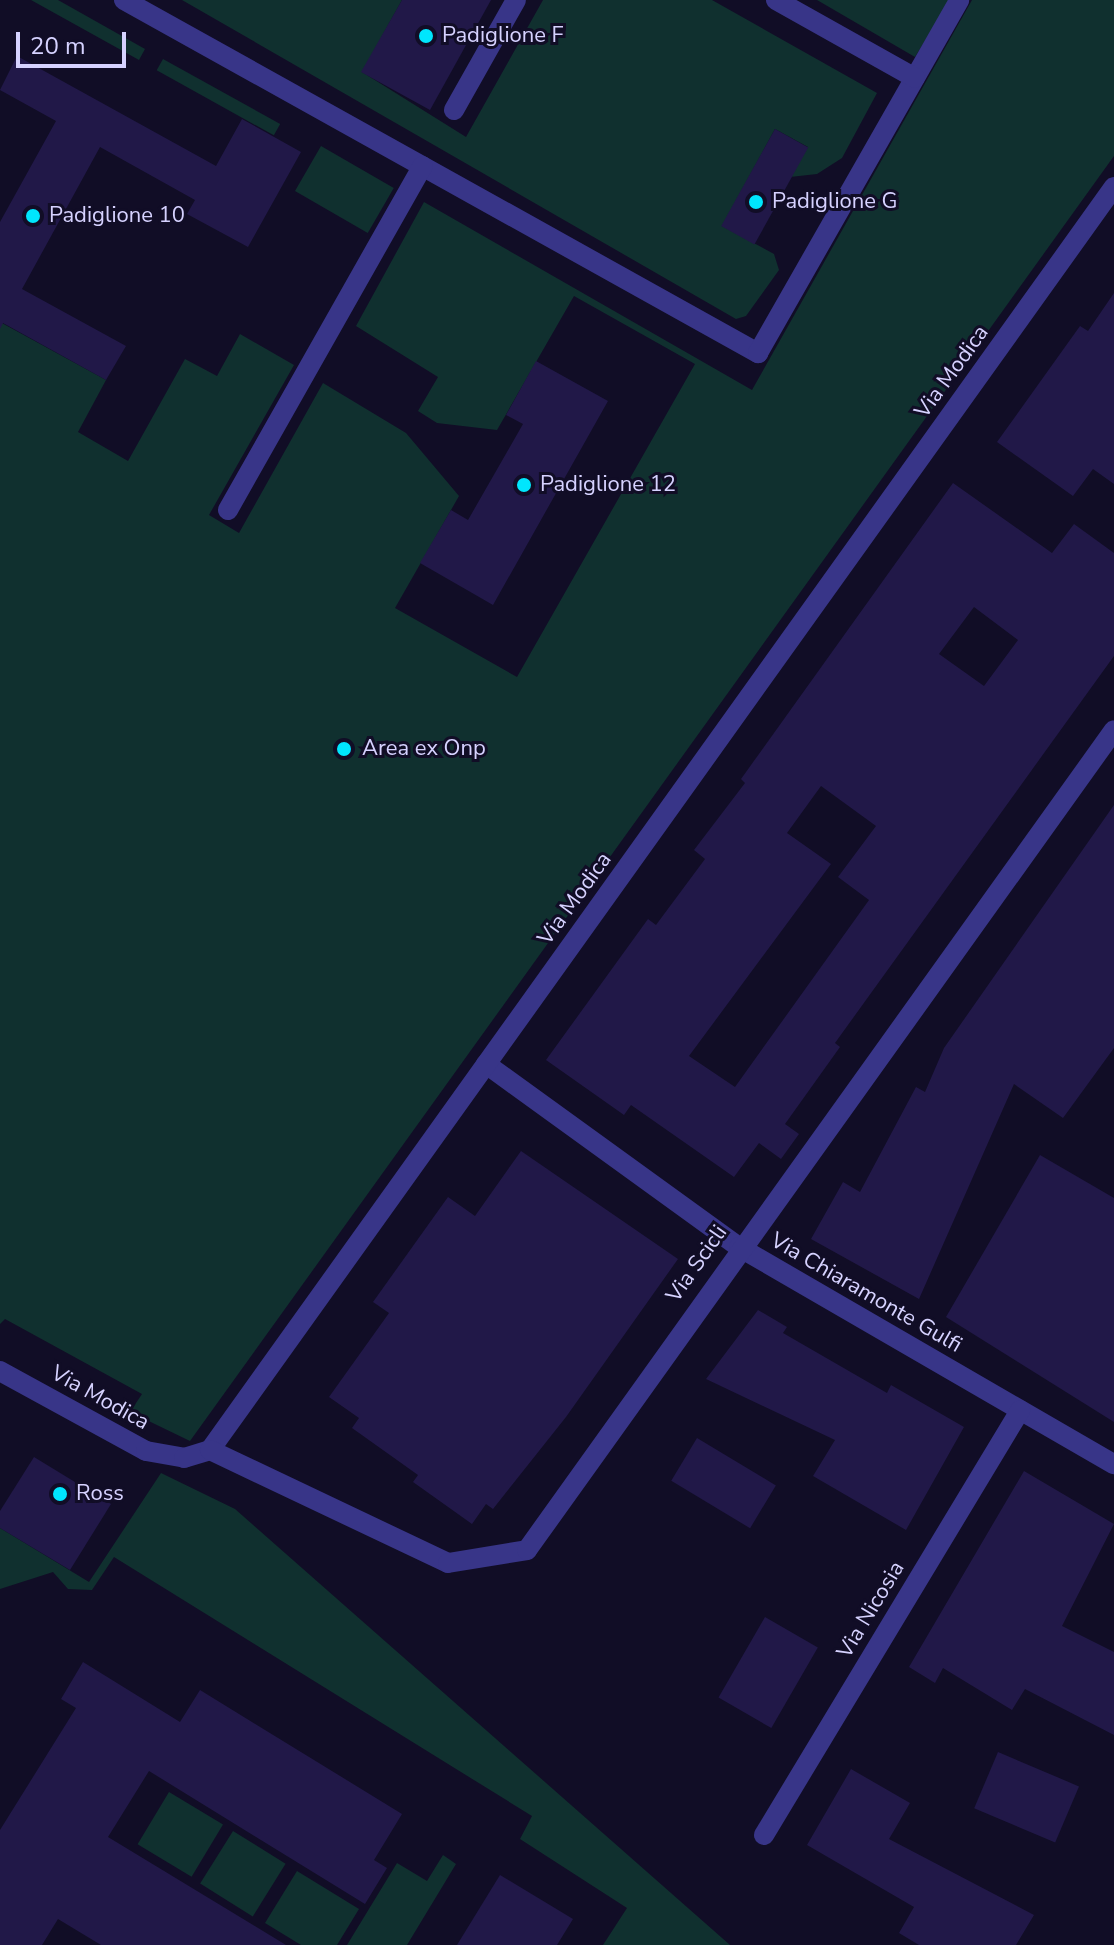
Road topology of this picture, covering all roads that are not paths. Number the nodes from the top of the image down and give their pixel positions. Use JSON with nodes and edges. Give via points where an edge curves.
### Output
{"nodes":[{"id":1,"x":124,"y":0,"type":"edge"},
{"id":2,"x":516,"y":0,"type":"edge"},
{"id":3,"x":776,"y":0,"type":"edge"},
{"id":4,"x":959,"y":0,"type":"edge"},
{"id":5,"x":915,"y":78,"type":"junction"},
{"id":6,"x":454,"y":110,"type":"dead end"},
{"id":7,"x":423,"y":166,"type":"junction"},
{"id":8,"x":1114,"y":187,"type":"edge"},
{"id":9,"x":228,"y":510,"type":"dead end"},
{"id":10,"x":1114,"y":730,"type":"edge"},
{"id":11,"x":486,"y":1064,"type":"junction"},
{"id":12,"x":739,"y":1247,"type":"junction"},
{"id":13,"x":0,"y":1371,"type":"edge"},
{"id":14,"x":1020,"y":1410,"type":"junction"},
{"id":15,"x":210,"y":1450,"type":"junction"},
{"id":16,"x":1114,"y":1464,"type":"edge"},
{"id":17,"x":764,"y":1835,"type":"dead end"}],
"edges":[{"from":1,"to":7,"type":"street"},
{"from":2,"to":6,"type":"street"},
{"from":3,"to":5,"type":"street"},
{"from":4,"to":5,"type":"street"},
{"from":5,"to":7,"type":"street","via":[[758,353]]},
{"from":7,"to":9,"type":"street"},
{"from":8,"to":11,"type":"street","name":"Via Modica"},
{"from":10,"to":12,"type":"street","name":"Via Scicli"},
{"from":11,"to":12,"type":"street","name":"Via Chiaramonte Gulfi"},
{"from":11,"to":15,"type":"street","name":"Via Modica"},
{"from":12,"to":14,"type":"street","name":"Via Chiaramonte Gulfi"},
{"from":12,"to":15,"type":"street","name":"Via Scicli","via":[[527,1550],[448,1563]]},
{"from":13,"to":15,"type":"street","name":"Via Modica","via":[[146,1451],[184,1458]]},
{"from":14,"to":16,"type":"street","name":"Via Chiaramonte Gulfi"},
{"from":14,"to":17,"type":"street","name":"Via Nicosia"}]}
